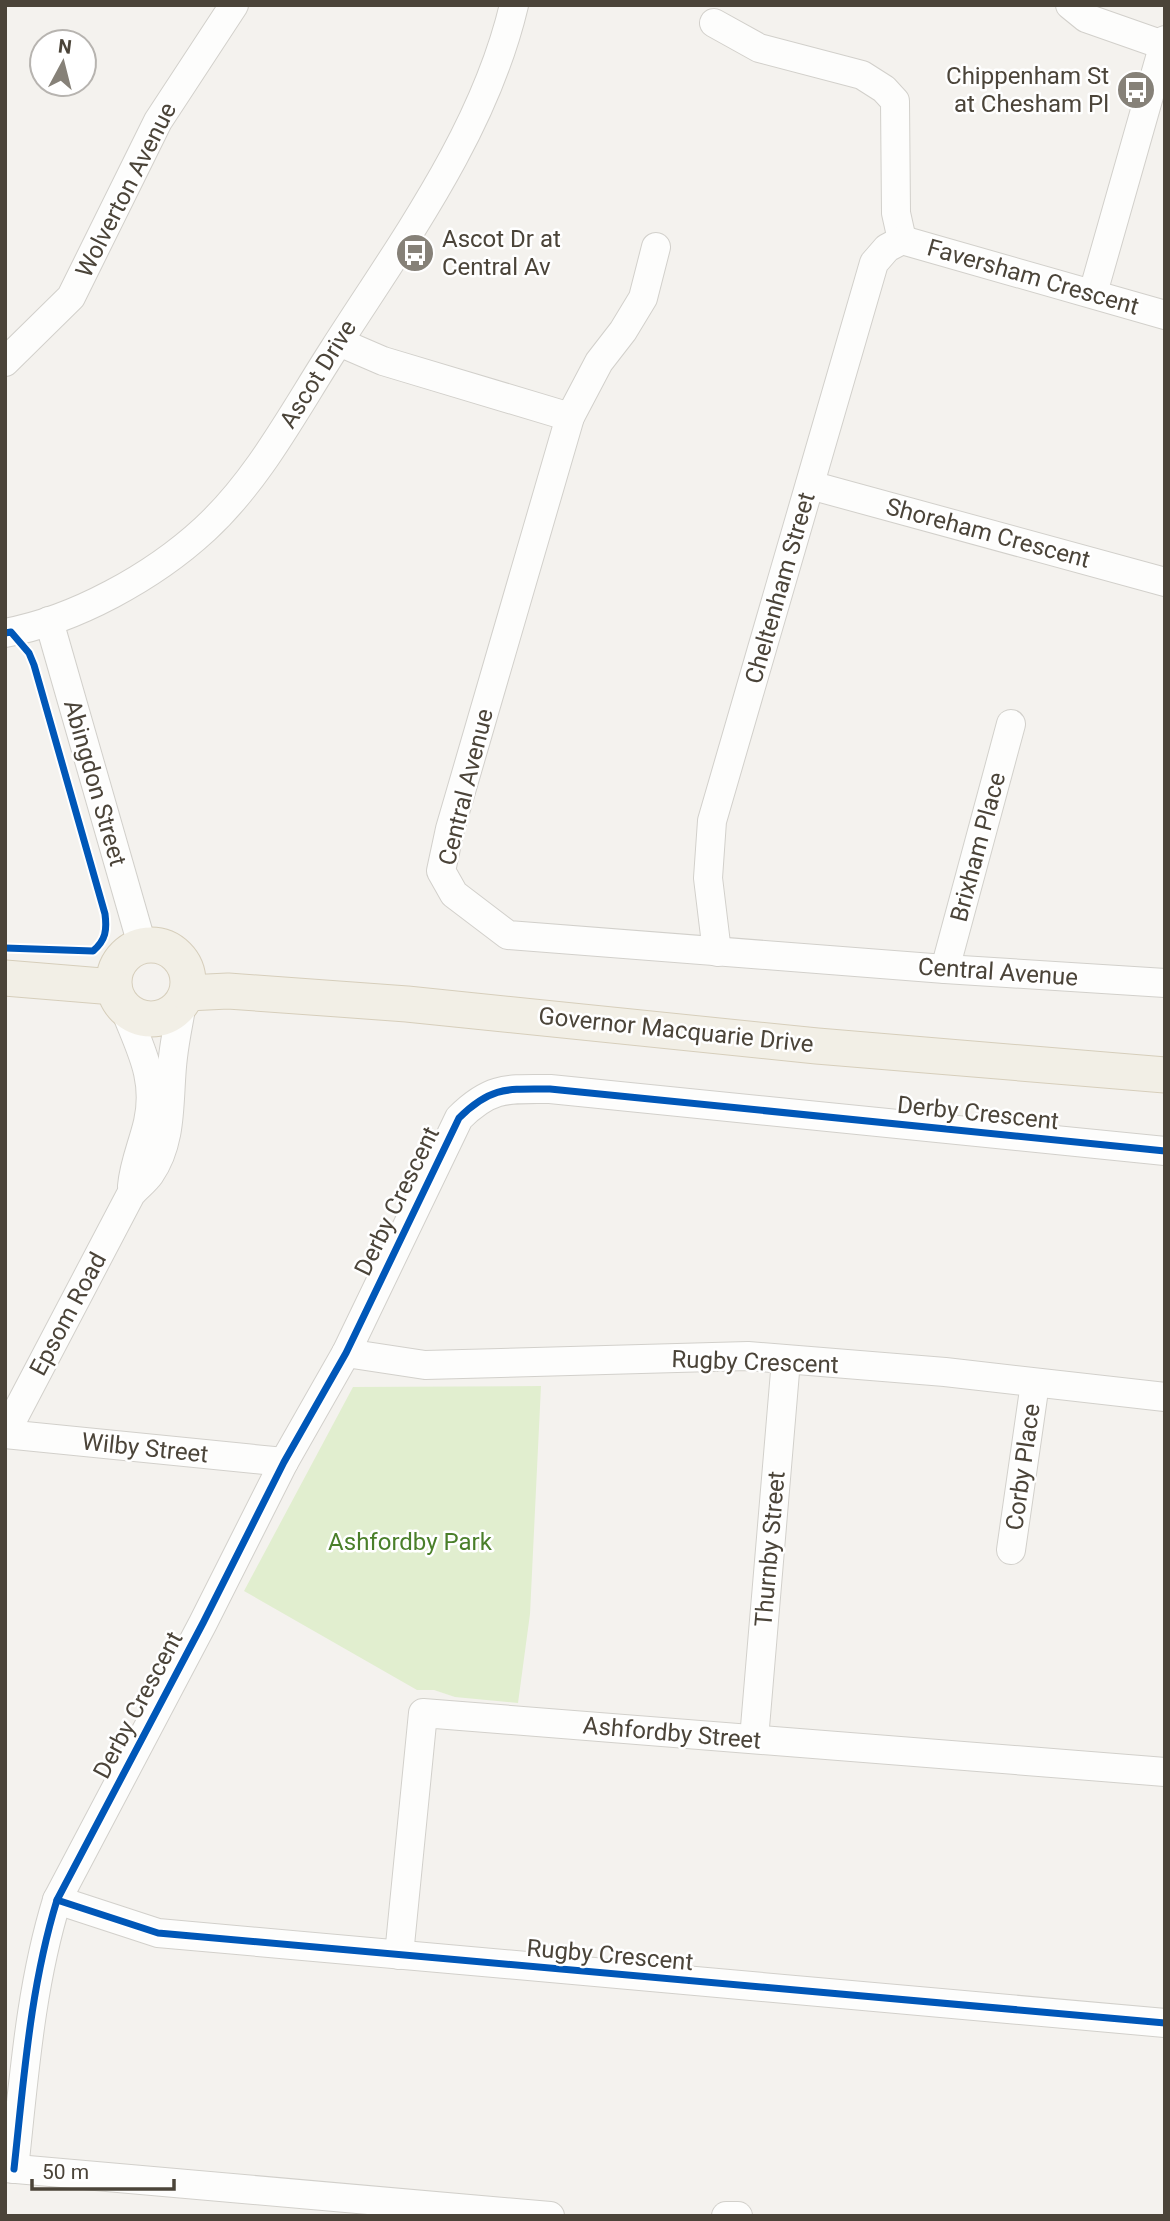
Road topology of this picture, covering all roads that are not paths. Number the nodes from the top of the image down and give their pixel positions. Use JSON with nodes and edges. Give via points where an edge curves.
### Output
{"nodes":[{"id":1,"x":234,"y":5,"type":"edge"},
{"id":2,"x":514,"y":5,"type":"edge"},
{"id":3,"x":1070,"y":5,"type":"edge"},
{"id":4,"x":714,"y":23,"type":"dead end"},
{"id":5,"x":1164,"y":42,"type":"edge"},
{"id":6,"x":902,"y":240,"type":"junction"},
{"id":7,"x":656,"y":247,"type":"dead end"},
{"id":8,"x":1093,"y":293,"type":"junction"},
{"id":9,"x":1165,"y":315,"type":"edge"},
{"id":10,"x":339,"y":342,"type":"junction"},
{"id":11,"x":5,"y":362,"type":"edge"},
{"id":12,"x":570,"y":417,"type":"junction"},
{"id":13,"x":810,"y":485,"type":"junction"},
{"id":14,"x":1165,"y":582,"type":"edge"},
{"id":15,"x":50,"y":621,"type":"junction"},
{"id":16,"x":5,"y":633,"type":"edge"},
{"id":17,"x":1011,"y":724,"type":"dead end"},
{"id":18,"x":142,"y":945,"type":"junction"},
{"id":19,"x":718,"y":951,"type":"junction"},
{"id":20,"x":945,"y":969,"type":"junction"},
{"id":21,"x":5,"y":978,"type":"edge"},
{"id":22,"x":1165,"y":983,"type":"edge"},
{"id":23,"x":119,"y":997,"type":"junction"},
{"id":24,"x":184,"y":998,"type":"junction"},
{"id":25,"x":1165,"y":1075,"type":"edge"},
{"id":26,"x":1165,"y":1151,"type":"edge"},
{"id":27,"x":131,"y":1194,"type":"junction"},
{"id":28,"x":345,"y":1353,"type":"junction"},
{"id":29,"x":786,"y":1360,"type":"junction"},
{"id":30,"x":1035,"y":1383,"type":"junction"},
{"id":31,"x":1165,"y":1397,"type":"edge"},
{"id":32,"x":5,"y":1434,"type":"edge"},
{"id":33,"x":284,"y":1462,"type":"junction"},
{"id":34,"x":1011,"y":1550,"type":"dead end"},
{"id":35,"x":754,"y":1739,"type":"junction"},
{"id":36,"x":1165,"y":1772,"type":"edge"},
{"id":37,"x":57,"y":1900,"type":"junction"},
{"id":38,"x":399,"y":1955,"type":"junction"},
{"id":39,"x":1165,"y":2023,"type":"edge"},
{"id":40,"x":10,"y":2168,"type":"edge"},
{"id":41,"x":478,"y":2212,"type":"edge"},
{"id":42,"x":550,"y":2216,"type":"edge"},
{"id":43,"x":726,"y":2216,"type":"edge"},
{"id":44,"x":738,"y":2216,"type":"edge"}],
"edges":[{"from":1,"to":11,"type":"street","name":"Wolverton Avenue","via":[[158,121],[71,297]]},
{"from":2,"to":10,"type":"street","name":"Ascot Drive","via":[[493,77],[469,130]]},
{"from":3,"to":5,"type":"street","via":[[1086,18]]},
{"from":4,"to":6,"type":"street","via":[[759,48],[862,75],[895,101],[897,213]]},
{"from":5,"to":8,"type":"street"},
{"from":6,"to":8,"type":"street","name":"Faversham Crescent"},
{"from":6,"to":13,"type":"street","name":"Cheltenham Street","via":[[874,263]]},
{"from":7,"to":12,"type":"street","name":"Central Avenue","via":[[643,298],[599,362]]},
{"from":8,"to":9,"type":"street","name":"Faversham Crescent"},
{"from":10,"to":12,"type":"street","via":[[383,362]]},
{"from":10,"to":15,"type":"street","name":"Ascot Drive","via":[[248,482],[204,530],[110,595]]},
{"from":12,"to":19,"type":"street","name":"Central Avenue","via":[[441,871],[454,894],[508,935]]},
{"from":13,"to":14,"type":"street","name":"Shoreham Crescent"},
{"from":13,"to":19,"type":"street","name":"Cheltenham Street","via":[[712,821],[708,878]]},
{"from":15,"to":16,"type":"street","name":"Ascot Drive"},
{"from":15,"to":18,"type":"street","name":"Abingdon Street"},
{"from":17,"to":20,"type":"street","name":"Brixham Place"},
{"from":18,"to":23,"type":"main road","via":[[118,965]]},
{"from":18,"to":24,"type":"main road","via":[[175,953],[187,971]]},
{"from":19,"to":20,"type":"street","name":"Central Avenue"},
{"from":20,"to":22,"type":"street","name":"Central Avenue"},
{"from":21,"to":23,"type":"main road"},
{"from":23,"to":24,"type":"main road","via":[[132,1014],[155,1019]]},
{"from":23,"to":27,"type":"street","name":"Epsom Road","via":[[146,1060],[151,1090]]},
{"from":24,"to":25,"type":"main road","name":"Governor Macquarie Drive","via":[[228,991],[407,1004],[817,1046]]},
{"from":24,"to":27,"type":"street","name":"Epsom Road","via":[[168,1123],[151,1173]]},
{"from":26,"to":28,"type":"street","name":"Derby Crescent","via":[[550,1089],[492,1092],[459,1118]]},
{"from":27,"to":32,"type":"street","name":"Epsom Road"},
{"from":28,"to":29,"type":"street","name":"Rugby Crescent","via":[[425,1365],[748,1356]]},
{"from":28,"to":33,"type":"street","name":"Derby Crescent"},
{"from":29,"to":30,"type":"street","name":"Rugby Crescent"},
{"from":29,"to":35,"type":"street","name":"Thurnby Street"},
{"from":30,"to":31,"type":"street","name":"Rugby Crescent"},
{"from":30,"to":34,"type":"street","name":"Corby Place"},
{"from":32,"to":33,"type":"street","name":"Wilby Street"},
{"from":33,"to":37,"type":"street","name":"Derby Crescent"},
{"from":35,"to":36,"type":"street","name":"Ashfordby Street"},
{"from":35,"to":38,"type":"street","name":"Ashfordby Street","via":[[423,1713]]},
{"from":37,"to":38,"type":"street","name":"Rugby Crescent","via":[[158,1933]]},
{"from":37,"to":40,"type":"street","name":"Derby Crescent","via":[[32,2006]]},
{"from":38,"to":39,"type":"street","name":"Rugby Crescent"},
{"from":40,"to":41,"type":"street"},
{"from":41,"to":42,"type":"street"},
{"from":43,"to":44,"type":"street"}]}
